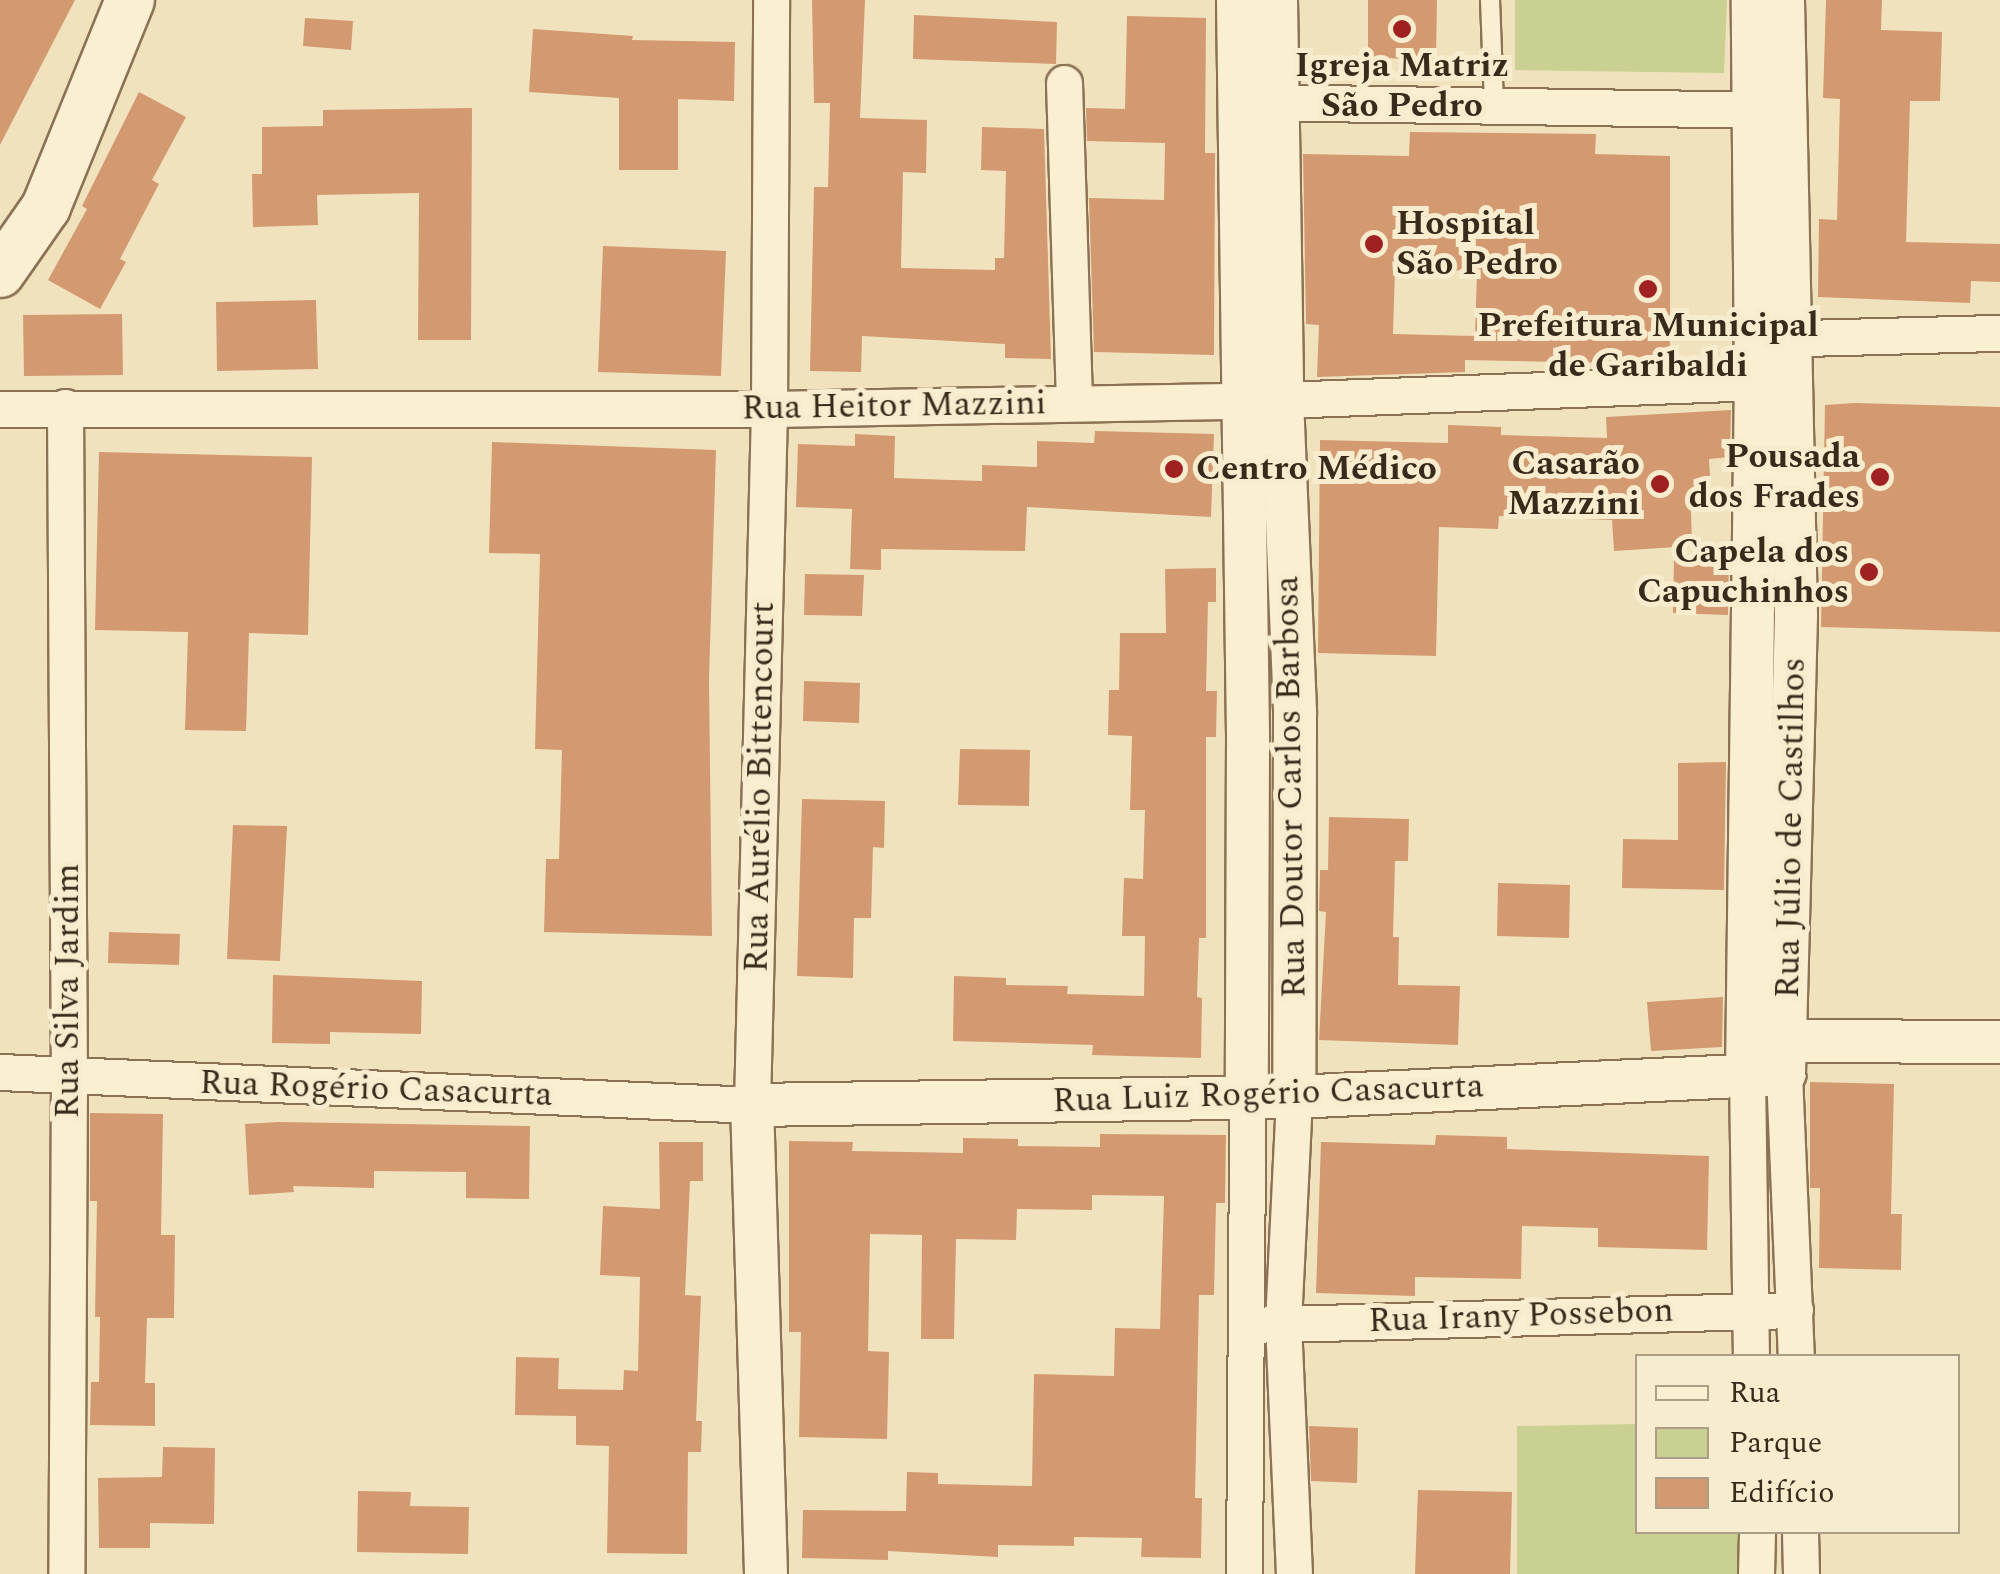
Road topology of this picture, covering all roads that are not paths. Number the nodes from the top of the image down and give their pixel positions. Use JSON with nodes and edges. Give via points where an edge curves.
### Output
{"nodes":[{"id":1,"x":130,"y":0,"type":"edge"},
{"id":2,"x":771,"y":0,"type":"edge"},
{"id":3,"x":1238,"y":0,"type":"edge"},
{"id":4,"x":1276,"y":0,"type":"edge"},
{"id":5,"x":1490,"y":0,"type":"edge"},
{"id":6,"x":1753,"y":0,"type":"edge"},
{"id":7,"x":1783,"y":0,"type":"edge"},
{"id":8,"x":1064,"y":84,"type":"dead end"},
{"id":9,"x":1258,"y":102,"type":"junction"},
{"id":10,"x":1494,"y":103,"type":"junction"},
{"id":11,"x":1769,"y":110,"type":"junction"},
{"id":12,"x":0,"y":273,"type":"edge"},
{"id":13,"x":2000,"y":332,"type":"edge"},
{"id":14,"x":1772,"y":360,"type":"junction"},
{"id":15,"x":1263,"y":400,"type":"junction"},
{"id":16,"x":1074,"y":403,"type":"junction"},
{"id":17,"x":65,"y":407,"type":"junction"},
{"id":18,"x":0,"y":409,"type":"edge"},
{"id":19,"x":769,"y":409,"type":"junction"},
{"id":20,"x":1295,"y":736,"type":"junction"},
{"id":21,"x":1248,"y":739,"type":"junction"},
{"id":22,"x":2000,"y":1042,"type":"edge"},
{"id":23,"x":1766,"y":1058,"type":"junction"},
{"id":24,"x":0,"y":1072,"type":"edge"},
{"id":25,"x":69,"y":1076,"type":"junction"},
{"id":26,"x":1294,"y":1096,"type":"junction"},
{"id":27,"x":1247,"y":1098,"type":"junction"},
{"id":28,"x":752,"y":1105,"type":"junction"},
{"id":29,"x":1749,"y":1310,"type":"junction"},
{"id":30,"x":1794,"y":1310,"type":"junction"},
{"id":31,"x":1284,"y":1324,"type":"junction"},
{"id":32,"x":1247,"y":1325,"type":"junction"},
{"id":33,"x":1752,"y":1354,"type":"edge"},
{"id":34,"x":1796,"y":1354,"type":"edge"},
{"id":35,"x":1757,"y":1534,"type":"edge"},
{"id":36,"x":1800,"y":1534,"type":"edge"},
{"id":37,"x":66,"y":1574,"type":"edge"},
{"id":38,"x":766,"y":1574,"type":"edge"},
{"id":39,"x":1244,"y":1574,"type":"edge"},
{"id":40,"x":1294,"y":1574,"type":"edge"},
{"id":41,"x":1756,"y":1574,"type":"edge"},
{"id":42,"x":1801,"y":1574,"type":"edge"}],
"edges":[{"from":1,"to":12,"type":"main road","via":[[46,207]]},
{"from":2,"to":19,"type":"street","name":"Rua Aurélio Bittencourt"},
{"from":3,"to":9,"type":"street","name":"Rua Doutor Carlos Barbosa"},
{"from":4,"to":9,"type":"street","name":"Rua Doutor Carlos Barbosa"},
{"from":5,"to":10,"type":"lane"},
{"from":6,"to":11,"type":"street","name":"Rua Júlio de Castilhos"},
{"from":7,"to":11,"type":"street","name":"Rua Júlio de Castilhos"},
{"from":8,"to":16,"type":"street"},
{"from":9,"to":10,"type":"street"},
{"from":9,"to":15,"type":"street","name":"Rua Doutor Carlos Barbosa"},
{"from":10,"to":11,"type":"street"},
{"from":11,"to":14,"type":"street","name":"Rua Júlio de Castilhos"},
{"from":13,"to":14,"type":"street","name":"Rua Heitor Mazzini"},
{"from":14,"to":15,"type":"street","name":"Rua Heitor Mazzini"},
{"from":14,"to":23,"type":"street","name":"Rua Júlio de Castilhos","via":[[1796,616]]},
{"from":15,"to":16,"type":"street","name":"Rua Heitor Mazzini"},
{"from":15,"to":20,"type":"street","name":"Rua Doutor Carlos Barbosa"},
{"from":15,"to":21,"type":"street","name":"Rua Doutor Carlos Barbosa"},
{"from":16,"to":19,"type":"street","name":"Rua Heitor Mazzini"},
{"from":17,"to":18,"type":"street","name":"Rua Heitor Mazzini"},
{"from":17,"to":19,"type":"street","name":"Rua Heitor Mazzini"},
{"from":17,"to":25,"type":"street","name":"Rua Silva Jardim"},
{"from":19,"to":28,"type":"street","name":"Rua Aurélio Bittencourt"},
{"from":20,"to":21,"type":"street"},
{"from":20,"to":26,"type":"street","name":"Rua Doutor Carlos Barbosa"},
{"from":21,"to":27,"type":"street","name":"Rua Doutor Carlos Barbosa"},
{"from":22,"to":23,"type":"street","name":"Rua Luiz Rogério Casacurta"},
{"from":23,"to":26,"type":"street","name":"Rua Luiz Rogério Casacurta"},
{"from":23,"to":29,"type":"street","name":"Rua Júlio de Castilhos"},
{"from":23,"to":30,"type":"street","name":"Rua Júlio de Castilhos"},
{"from":24,"to":25,"type":"street","name":"Rua Rogério Casacurta"},
{"from":25,"to":28,"type":"street","name":"Rua Rogério Casacurta"},
{"from":25,"to":37,"type":"street","name":"Rua Silva Jardim"},
{"from":26,"to":27,"type":"street","name":"Rua Luiz Rogério Casacurta"},
{"from":26,"to":31,"type":"street","name":"Rua Doutor Carlos Barbosa"},
{"from":27,"to":28,"type":"street","name":"Rua Luiz Rogério Casacurta"},
{"from":27,"to":32,"type":"street","name":"Rua Doutor Carlos Barbosa"},
{"from":28,"to":38,"type":"street","name":"Rua Aurélio Bittencourt"},
{"from":29,"to":30,"type":"street","name":"Rua Irany Possebon"},
{"from":29,"to":31,"type":"street","name":"Rua Irany Possebon"},
{"from":29,"to":33,"type":"street","name":"Rua Júlio de Castilhos"},
{"from":30,"to":34,"type":"street","name":"Rua Júlio de Castilhos"},
{"from":31,"to":32,"type":"street","name":"Rua Irany Possebon"},
{"from":31,"to":40,"type":"street","name":"Rua Doutor Carlos Barbosa"},
{"from":32,"to":39,"type":"street","name":"Rua Doutor Carlos Barbosa"},
{"from":35,"to":41,"type":"street"},
{"from":36,"to":42,"type":"street"}]}
